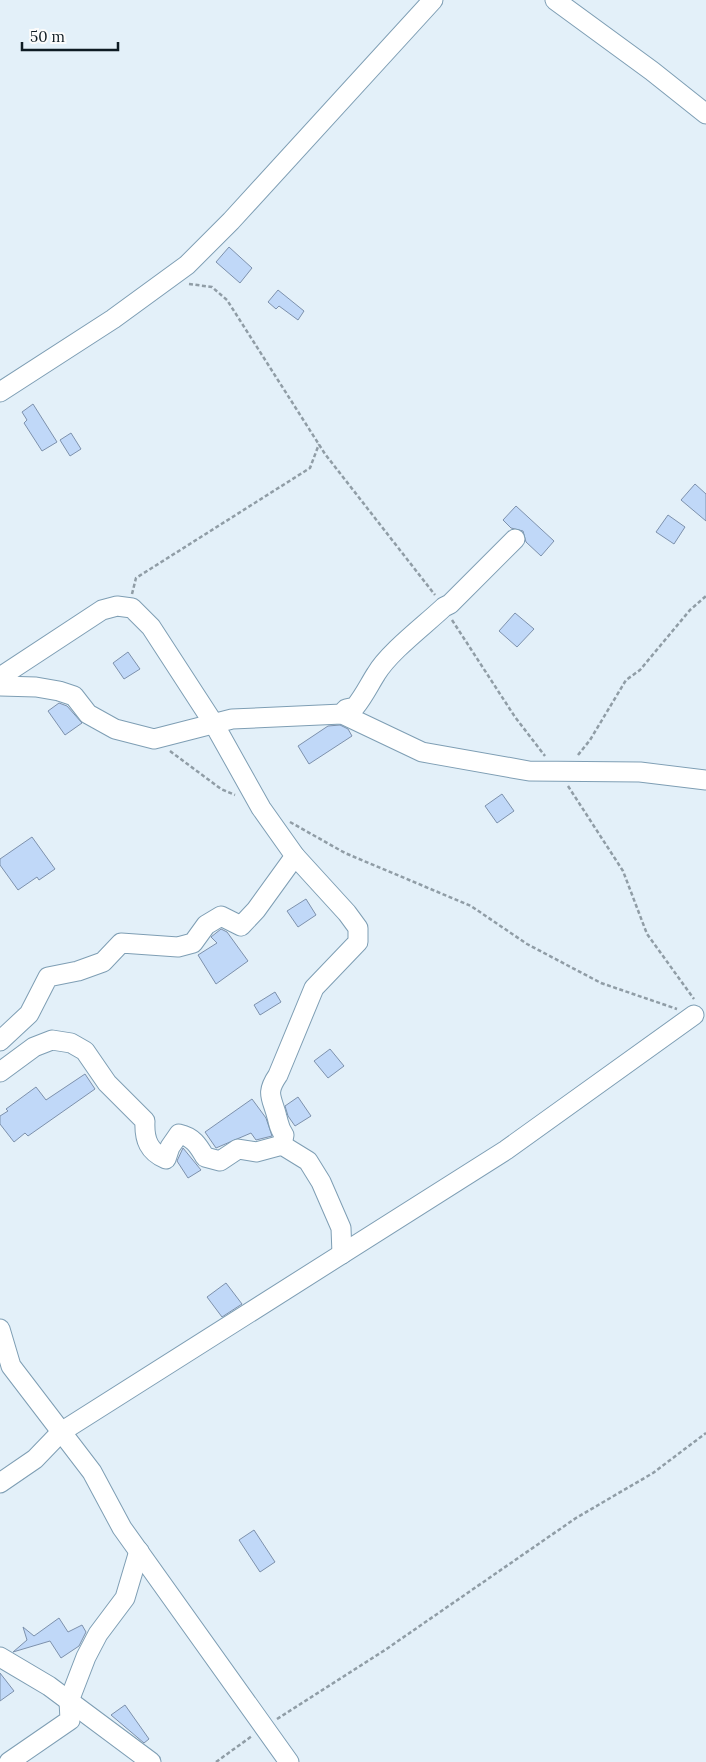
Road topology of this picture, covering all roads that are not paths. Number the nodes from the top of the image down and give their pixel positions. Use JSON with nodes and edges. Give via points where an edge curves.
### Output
{"nodes":[{"id":1,"x":433,"y":0,"type":"edge"},
{"id":2,"x":555,"y":0,"type":"edge"},
{"id":3,"x":706,"y":114,"type":"edge"},
{"id":4,"x":0,"y":392,"type":"edge"},
{"id":5,"x":514,"y":538,"type":"dead end"},
{"id":6,"x":0,"y":677,"type":"edge"},
{"id":7,"x":0,"y":686,"type":"edge"},
{"id":8,"x":342,"y":714,"type":"junction"},
{"id":9,"x":214,"y":724,"type":"junction"},
{"id":10,"x":706,"y":780,"type":"edge"},
{"id":11,"x":295,"y":856,"type":"junction"},
{"id":12,"x":694,"y":1015,"type":"road end"},
{"id":13,"x":0,"y":1041,"type":"edge"},
{"id":14,"x":0,"y":1072,"type":"edge"},
{"id":15,"x":282,"y":1145,"type":"junction"},
{"id":16,"x":342,"y":1254,"type":"junction"},
{"id":17,"x":0,"y":1329,"type":"edge"},
{"id":18,"x":61,"y":1432,"type":"junction"},
{"id":19,"x":0,"y":1483,"type":"edge"},
{"id":20,"x":139,"y":1551,"type":"junction"},
{"id":21,"x":0,"y":1657,"type":"edge"},
{"id":22,"x":70,"y":1701,"type":"junction"},
{"id":23,"x":0,"y":1755,"type":"edge"},
{"id":24,"x":7,"y":1762,"type":"edge"},
{"id":25,"x":151,"y":1762,"type":"edge"},
{"id":26,"x":288,"y":1762,"type":"edge"}],
"edges":[{"from":1,"to":4,"type":"street","via":[[188,265],[113,319]]},
{"from":2,"to":3,"type":"street"},
{"from":5,"to":8,"type":"street","via":[[377,673],[356,707],[346,709]]},
{"from":6,"to":9,"type":"street","via":[[102,610],[117,606],[132,608],[151,627]]},
{"from":7,"to":9,"type":"street","via":[[36,687],[74,696],[88,714],[115,729],[154,739]]},
{"from":8,"to":9,"type":"street","via":[[232,719]]},
{"from":8,"to":10,"type":"street","via":[[422,752],[529,771],[640,772]]},
{"from":9,"to":11,"type":"street","via":[[261,808]]},
{"from":11,"to":13,"type":"street","via":[[241,926],[222,916],[206,925],[193,943],[178,947],[121,943],[102,962],[48,977],[29,1014]]},
{"from":11,"to":15,"type":"street","via":[[347,912],[358,928],[358,942],[314,988],[278,1075],[271,1084],[269,1095],[278,1127],[284,1135]]},
{"from":12,"to":16,"type":"street","via":[[506,1150]]},
{"from":14,"to":15,"type":"street","via":[[34,1047],[52,1040],[71,1043],[85,1051],[106,1083],[145,1121],[144,1136],[153,1154],[166,1159],[179,1134],[188,1136],[205,1157],[220,1161],[238,1149],[256,1152]]},
{"from":15,"to":16,"type":"street","via":[[308,1162],[321,1182],[341,1228]]},
{"from":16,"to":18,"type":"street"},
{"from":17,"to":18,"type":"street","via":[[11,1366]]},
{"from":18,"to":19,"type":"street","via":[[36,1459]]},
{"from":18,"to":20,"type":"street","via":[[92,1472],[122,1528]]},
{"from":20,"to":22,"type":"street","via":[[125,1598],[98,1634]]},
{"from":20,"to":26,"type":"street"},
{"from":21,"to":22,"type":"street"},
{"from":22,"to":24,"type":"street","via":[[70,1720],[65,1725]]},
{"from":22,"to":25,"type":"street"},
{"from":23,"to":24,"type":"street"}]}
